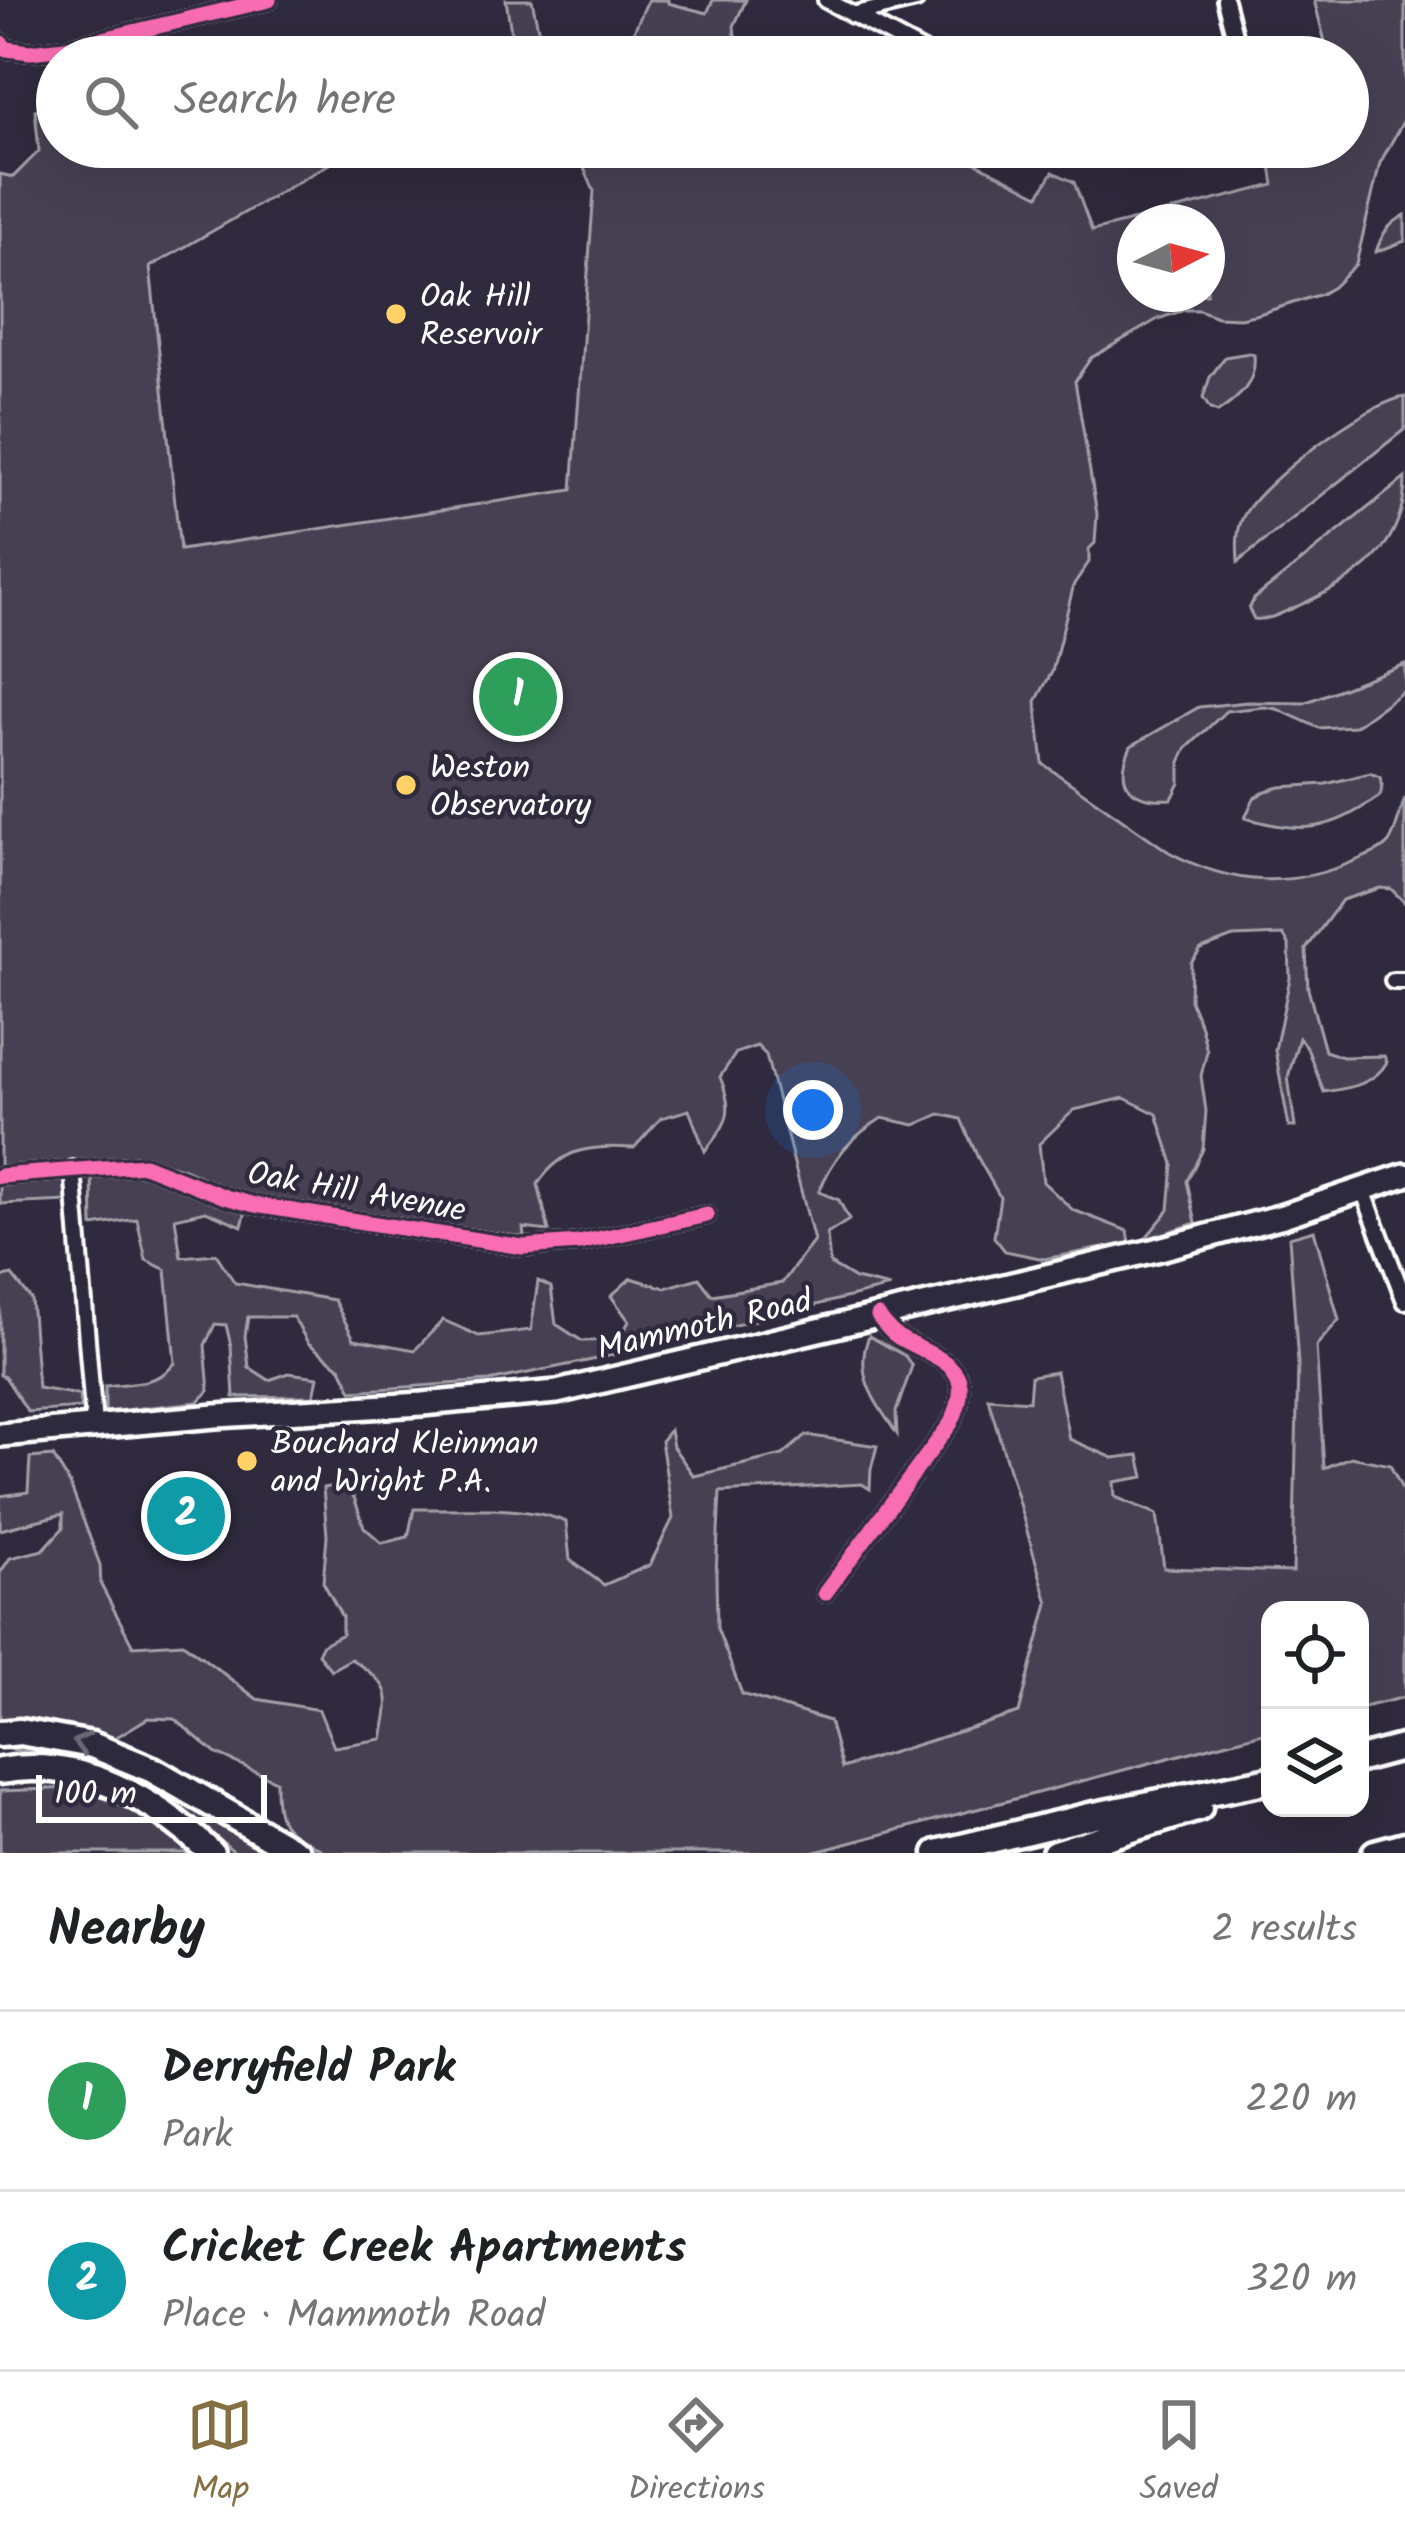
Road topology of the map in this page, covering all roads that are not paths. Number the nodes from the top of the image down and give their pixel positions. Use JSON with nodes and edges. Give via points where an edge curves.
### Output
{"nodes":[{"id":1,"x":269,"y":0,"type":"edge"},
{"id":2,"x":826,"y":0,"type":"edge"},
{"id":3,"x":916,"y":0,"type":"edge"},
{"id":4,"x":1225,"y":0,"type":"edge"},
{"id":5,"x":236,"y":4,"type":"edge"},
{"id":6,"x":851,"y":15,"type":"junction"},
{"id":7,"x":112,"y":36,"type":"edge"},
{"id":8,"x":892,"y":36,"type":"edge"},
{"id":9,"x":1234,"y":36,"type":"edge"},
{"id":10,"x":3,"y":45,"type":"edge"},
{"id":11,"x":36,"y":51,"type":"edge"},
{"id":12,"x":74,"y":1169,"type":"junction"},
{"id":13,"x":0,"y":1175,"type":"edge"},
{"id":14,"x":1405,"y":1175,"type":"edge"},
{"id":15,"x":1363,"y":1190,"type":"junction"},
{"id":16,"x":707,"y":1215,"type":"dead end"},
{"id":17,"x":1405,"y":1301,"type":"edge"},
{"id":18,"x":878,"y":1316,"type":"junction"},
{"id":19,"x":94,"y":1426,"type":"junction"},
{"id":20,"x":0,"y":1435,"type":"edge"},
{"id":21,"x":825,"y":1593,"type":"dead end"},
{"id":22,"x":0,"y":1734,"type":"edge"},
{"id":23,"x":1405,"y":1747,"type":"edge"},
{"id":24,"x":1369,"y":1757,"type":"edge"},
{"id":25,"x":0,"y":1771,"type":"edge"},
{"id":26,"x":1261,"y":1785,"type":"edge"},
{"id":27,"x":1261,"y":1786,"type":"edge"},
{"id":28,"x":1405,"y":1845,"type":"edge"},
{"id":29,"x":212,"y":1853,"type":"edge"},
{"id":30,"x":297,"y":1853,"type":"edge"},
{"id":31,"x":937,"y":1853,"type":"edge"},
{"id":32,"x":1055,"y":1853,"type":"edge"},
{"id":33,"x":1375,"y":1853,"type":"edge"},
{"id":34,"x":1393,"y":1853,"type":"edge"}],
"edges":[{"from":1,"to":5,"type":"street"},
{"from":2,"to":6,"type":"street"},
{"from":3,"to":6,"type":"street"},
{"from":4,"to":9,"type":"street"},
{"from":5,"to":7,"type":"street"},
{"from":6,"to":8,"type":"street"},
{"from":10,"to":11,"type":"street"},
{"from":12,"to":13,"type":"street","name":"Oak Hill Avenue"},
{"from":12,"to":16,"type":"street","name":"Oak Hill Avenue","via":[[145,1165],[255,1205],[523,1247],[579,1244]]},
{"from":12,"to":19,"type":"street"},
{"from":14,"to":15,"type":"main road","name":"Mammoth Road"},
{"from":15,"to":17,"type":"street"},
{"from":15,"to":18,"type":"main road","name":"Mammoth Road","via":[[1156,1250]]},
{"from":18,"to":19,"type":"main road","name":"Mammoth Road","via":[[541,1394]]},
{"from":18,"to":21,"type":"street","via":[[897,1337],[944,1360],[960,1399],[951,1423]]},
{"from":19,"to":20,"type":"main road","name":"Mammoth Road"},
{"from":30,"to":22,"type":"highway","one_way":true,"via":[[153,1770],[92,1745]]},
{"from":23,"to":24,"type":"highway"},
{"from":25,"to":29,"type":"highway","via":[[48,1767],[110,1783]]},
{"from":26,"to":31,"type":"highway"},
{"from":27,"to":32,"type":"highway"},
{"from":28,"to":33,"type":"highway"},
{"from":28,"to":34,"type":"highway"}]}
